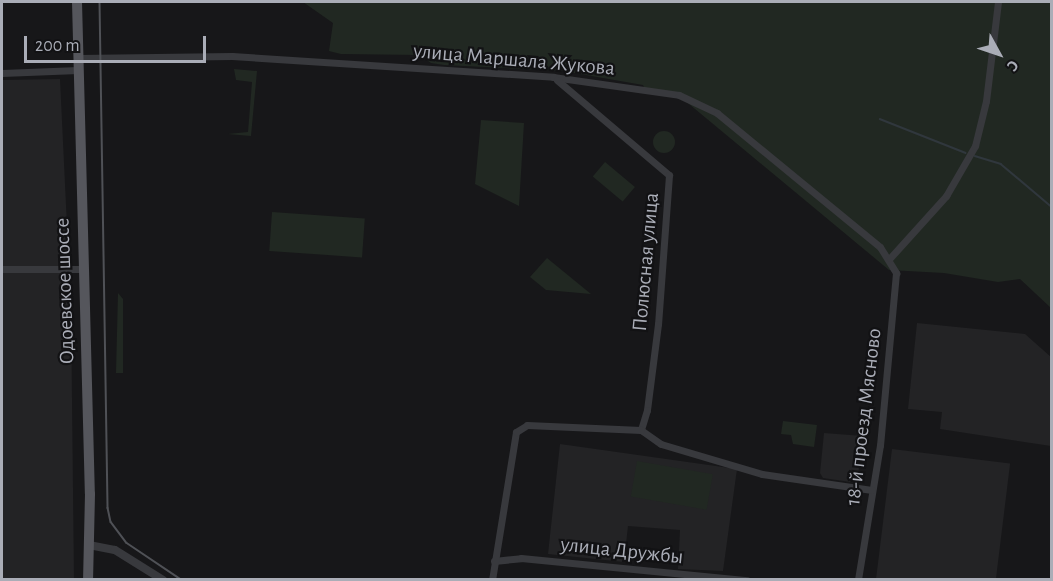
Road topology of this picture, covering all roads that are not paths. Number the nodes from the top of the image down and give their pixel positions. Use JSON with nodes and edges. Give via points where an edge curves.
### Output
{"nodes":[{"id":1,"x":77,"y":2,"type":"edge"},
{"id":2,"x":998,"y":2,"type":"edge"},
{"id":3,"x":78,"y":58,"type":"junction"},
{"id":4,"x":78,"y":70,"type":"junction"},
{"id":5,"x":2,"y":73,"type":"edge"},
{"id":6,"x":553,"y":77,"type":"junction"},
{"id":7,"x":890,"y":258,"type":"junction"},
{"id":8,"x":2,"y":269,"type":"edge"},
{"id":9,"x":84,"y":269,"type":"junction"},
{"id":10,"x":641,"y":430,"type":"junction"},
{"id":11,"x":872,"y":490,"type":"junction"},
{"id":12,"x":89,"y":544,"type":"junction"},
{"id":13,"x":495,"y":561,"type":"junction"},
{"id":14,"x":669,"y":576,"type":"edge"},
{"id":15,"x":88,"y":579,"type":"edge"},
{"id":16,"x":163,"y":579,"type":"edge"},
{"id":17,"x":492,"y":579,"type":"edge"},
{"id":18,"x":747,"y":579,"type":"edge"},
{"id":19,"x":858,"y":579,"type":"edge"}],
"edges":[{"from":1,"to":3,"type":"main road","name":"Одоевское шоссе"},
{"from":2,"to":7,"type":"street","via":[[986,101],[975,146],[946,196]]},
{"from":3,"to":4,"type":"main road","name":"Одоевское шоссе"},
{"from":3,"to":6,"type":"street","name":"улица Маршала Жукова","via":[[232,56]]},
{"from":4,"to":5,"type":"street"},
{"from":4,"to":9,"type":"main road","name":"Одоевское шоссе"},
{"from":6,"to":7,"type":"street","name":"улица Маршала Жукова","via":[[696,100],[731,124]]},
{"from":6,"to":10,"type":"street","name":"Полюсная улица","via":[[669,175],[658,324]]},
{"from":7,"to":11,"type":"street","name":"18-й проезд Мясново","via":[[896,273]]},
{"from":8,"to":9,"type":"street"},
{"from":9,"to":12,"type":"main road","name":"Одоевское шоссе"},
{"from":10,"to":11,"type":"street","via":[[661,444],[762,474]]},
{"from":10,"to":13,"type":"street","via":[[527,425],[512,438]]},
{"from":11,"to":19,"type":"street","name":"18-й проезд Мясново"},
{"from":12,"to":15,"type":"main road","name":"Одоевское шоссе"},
{"from":12,"to":16,"type":"street","via":[[115,550]]},
{"from":13,"to":14,"type":"street","name":"улица Дружбы","via":[[521,558]]},
{"from":13,"to":17,"type":"street"},
{"from":14,"to":18,"type":"street","name":"улица Дружбы"}]}
